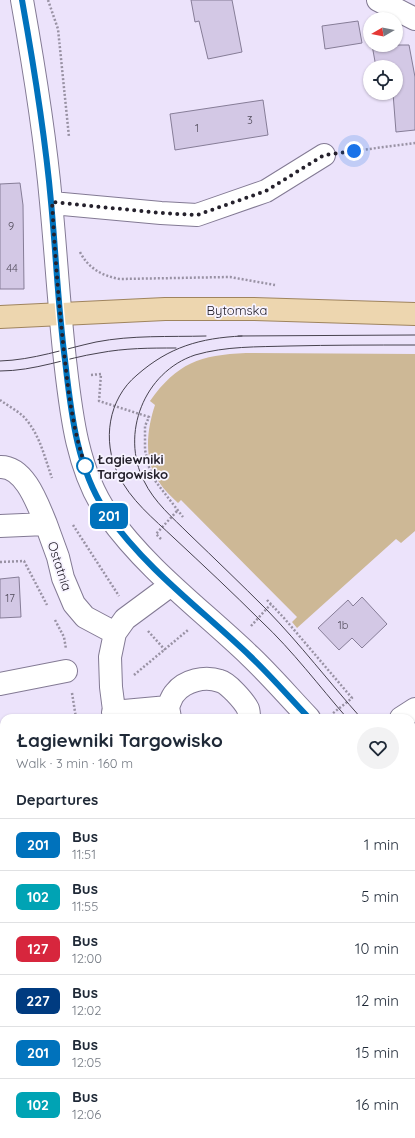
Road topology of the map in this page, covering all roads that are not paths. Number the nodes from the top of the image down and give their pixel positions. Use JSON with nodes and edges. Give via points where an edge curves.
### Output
{"nodes":[{"id":1,"x":22,"y":0,"type":"edge"},
{"id":2,"x":378,"y":0,"type":"edge"},
{"id":3,"x":415,"y":19,"type":"edge"},
{"id":4,"x":324,"y":155,"type":"road end"},
{"id":5,"x":52,"y":202,"type":"junction"},
{"id":6,"x":60,"y":313,"type":"junction"},
{"id":7,"x":415,"y":314,"type":"edge"},
{"id":8,"x":0,"y":317,"type":"edge"},
{"id":9,"x":0,"y":467,"type":"edge"},
{"id":10,"x":46,"y":524,"type":"junction"},
{"id":11,"x":0,"y":526,"type":"edge"},
{"id":12,"x":171,"y":585,"type":"junction"},
{"id":13,"x":115,"y":633,"type":"junction"},
{"id":14,"x":68,"y":671,"type":"road end"},
{"id":15,"x":0,"y":684,"type":"edge"},
{"id":16,"x":169,"y":712,"type":"edge"},
{"id":17,"x":114,"y":714,"type":"edge"},
{"id":18,"x":132,"y":714,"type":"edge"},
{"id":19,"x":248,"y":714,"type":"edge"},
{"id":20,"x":305,"y":714,"type":"edge"}],
"edges":[{"from":1,"to":5,"type":"street"},
{"from":2,"to":3,"type":"street"},
{"from":4,"to":5,"type":"street","via":[[266,191],[197,215]]},
{"from":5,"to":6,"type":"street"},
{"from":6,"to":7,"type":"main road","name":"Bytomska","via":[[253,309]]},
{"from":6,"to":8,"type":"main road","name":"Bytomska"},
{"from":6,"to":12,"type":"street","via":[[71,412],[78,447],[91,483],[108,515]]},
{"from":9,"to":10,"type":"street","via":[[8,467],[19,475],[34,495]]},
{"from":10,"to":11,"type":"street","name":"Ostatnia"},
{"from":10,"to":13,"type":"street","name":"Ostatnia","via":[[74,604],[85,617]]},
{"from":12,"to":13,"type":"street","via":[[125,619]]},
{"from":12,"to":20,"type":"street","via":[[251,656]]},
{"from":13,"to":17,"type":"street","via":[[110,657]]},
{"from":14,"to":15,"type":"street"},
{"from":16,"to":18,"type":"street"},
{"from":16,"to":19,"type":"street","via":[[175,692],[189,682],[204,679],[221,681],[242,701]]}]}
